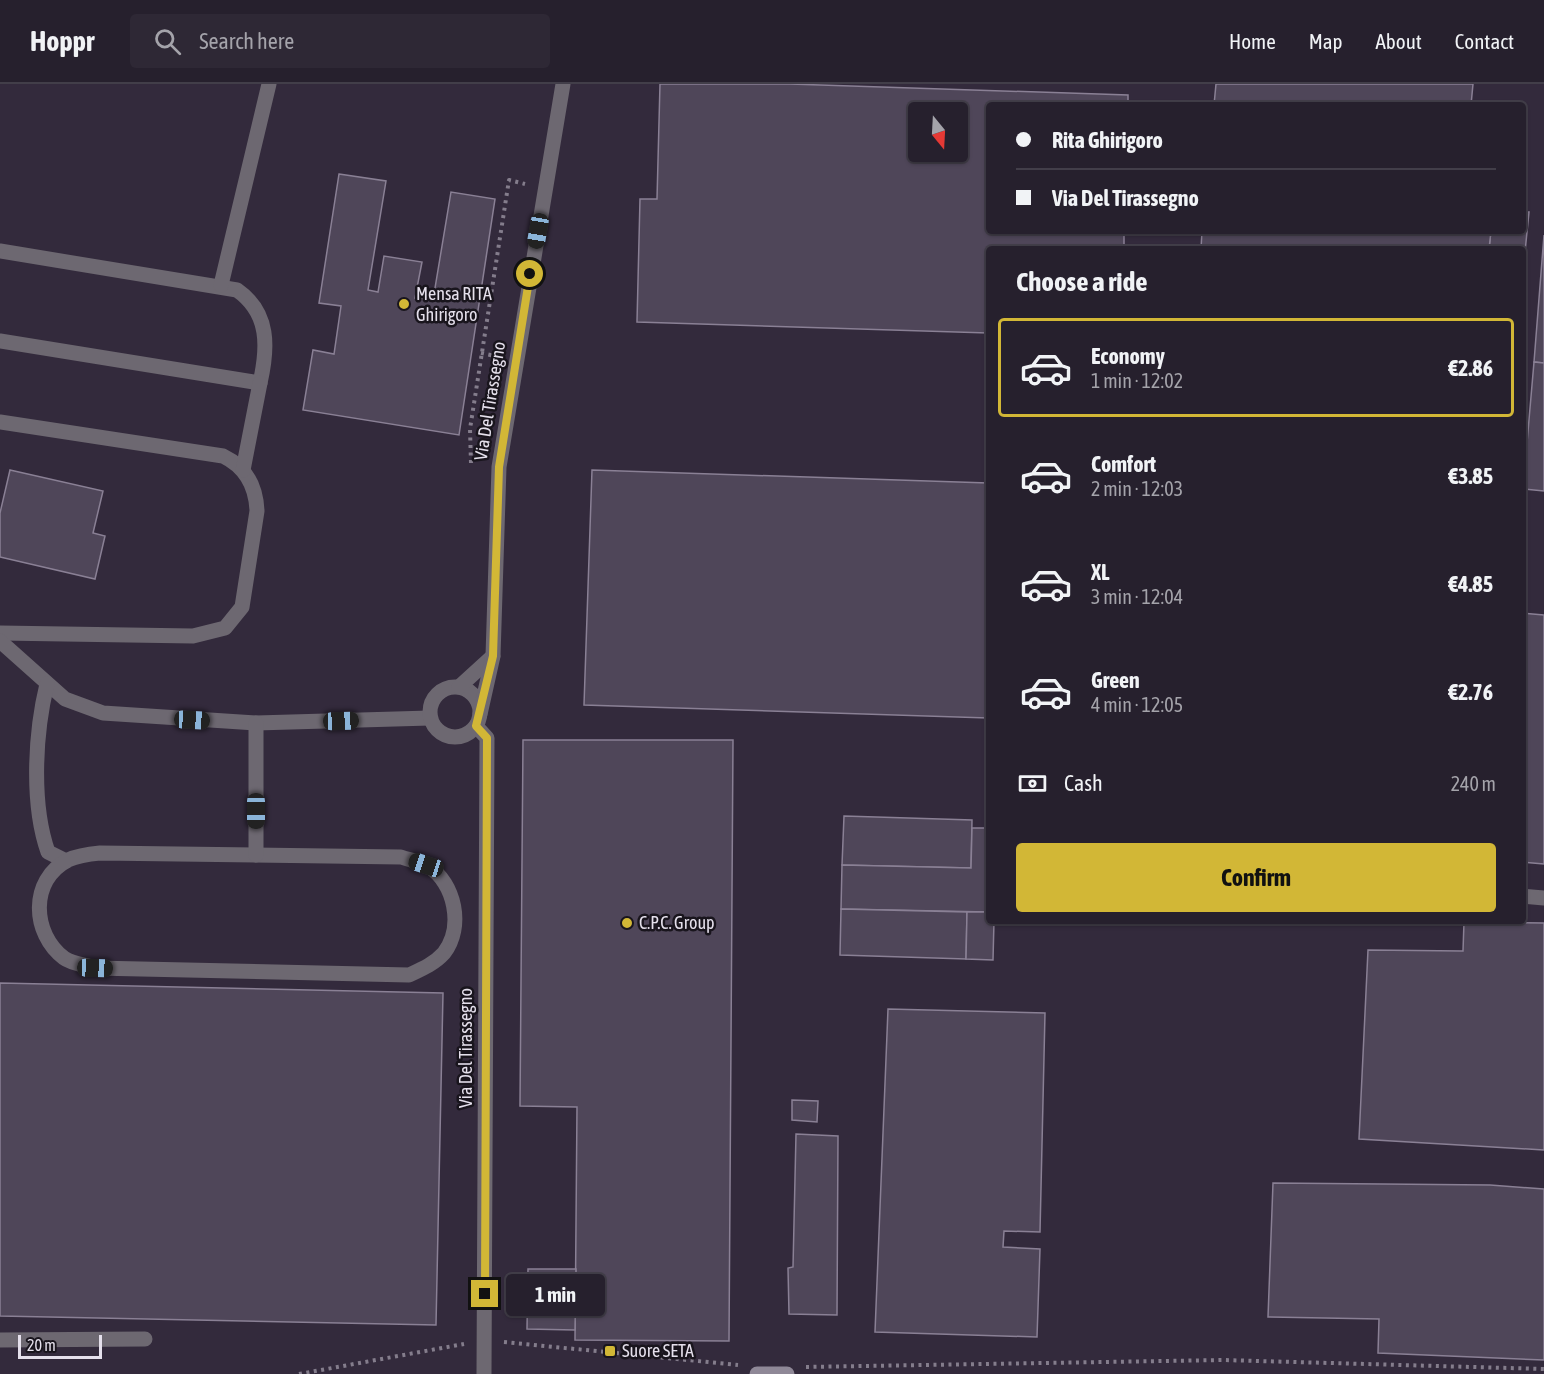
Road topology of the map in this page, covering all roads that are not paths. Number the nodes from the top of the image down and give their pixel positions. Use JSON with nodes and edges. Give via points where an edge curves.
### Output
{"nodes":[{"id":1,"x":269,"y":84,"type":"edge"},
{"id":2,"x":563,"y":84,"type":"edge"},
{"id":3,"x":0,"y":251,"type":"edge"},
{"id":4,"x":221,"y":285,"type":"junction"},
{"id":5,"x":0,"y":341,"type":"edge"},
{"id":6,"x":260,"y":383,"type":"junction"},
{"id":7,"x":0,"y":422,"type":"edge"},
{"id":8,"x":243,"y":470,"type":"junction"},
{"id":9,"x":0,"y":633,"type":"edge"},
{"id":10,"x":0,"y":641,"type":"edge"},
{"id":11,"x":493,"y":656,"type":"junction"},
{"id":12,"x":47,"y":684,"type":"junction"},
{"id":13,"x":459,"y":687,"type":"junction"},
{"id":14,"x":430,"y":718,"type":"junction"},
{"id":15,"x":478,"y":720,"type":"junction"},
{"id":16,"x":256,"y":723,"type":"junction"},
{"id":17,"x":256,"y":855,"type":"junction"},
{"id":18,"x":66,"y":861,"type":"junction"},
{"id":19,"x":1526,"y":896,"type":"edge"},
{"id":20,"x":1544,"y":898,"type":"edge"},
{"id":21,"x":145,"y":1339,"type":"dead end"},
{"id":22,"x":0,"y":1340,"type":"edge"},
{"id":23,"x":794,"y":1371,"type":"edge"},
{"id":24,"x":484,"y":1374,"type":"edge"},
{"id":25,"x":757,"y":1374,"type":"edge"},
{"id":26,"x":762,"y":1374,"type":"edge"}],
"edges":[{"from":1,"to":4,"type":"street"},
{"from":2,"to":11,"type":"street","name":"Via Del Tirassegno","via":[[499,467]]},
{"from":3,"to":4,"type":"street"},
{"from":4,"to":6,"type":"street","via":[[249,298],[261,317],[267,343]]},
{"from":5,"to":6,"type":"street"},
{"from":6,"to":8,"type":"street"},
{"from":7,"to":8,"type":"street","via":[[223,456]]},
{"from":8,"to":9,"type":"street","via":[[254,489],[257,511],[242,607],[225,628],[193,636]]},
{"from":10,"to":12,"type":"street"},
{"from":11,"to":13,"type":"street"},
{"from":11,"to":15,"type":"street"},
{"from":12,"to":16,"type":"street","via":[[65,699],[103,713]]},
{"from":12,"to":18,"type":"street","via":[[39,719],[38,802],[48,852]]},
{"from":13,"to":14,"type":"street","via":[[436,695]]},
{"from":13,"to":15,"type":"street","via":[[478,701]]},
{"from":14,"to":15,"type":"street","via":[[446,736],[463,737]]},
{"from":14,"to":16,"type":"street"},
{"from":15,"to":24,"type":"street","name":"Via Del Tirassegno","via":[[487,738]]},
{"from":16,"to":17,"type":"street"},
{"from":17,"to":18,"type":"street","via":[[100,853]]},
{"from":17,"to":18,"type":"street","via":[[401,857],[426,865],[449,890],[456,923],[445,951],[432,965],[409,975],[390,977],[95,968],[65,959],[45,938],[37,907],[46,881]]},
{"from":19,"to":20,"type":"street"},
{"from":21,"to":22,"type":"street"},
{"from":23,"to":26,"type":"street"},
{"from":25,"to":26,"type":"street"}]}
